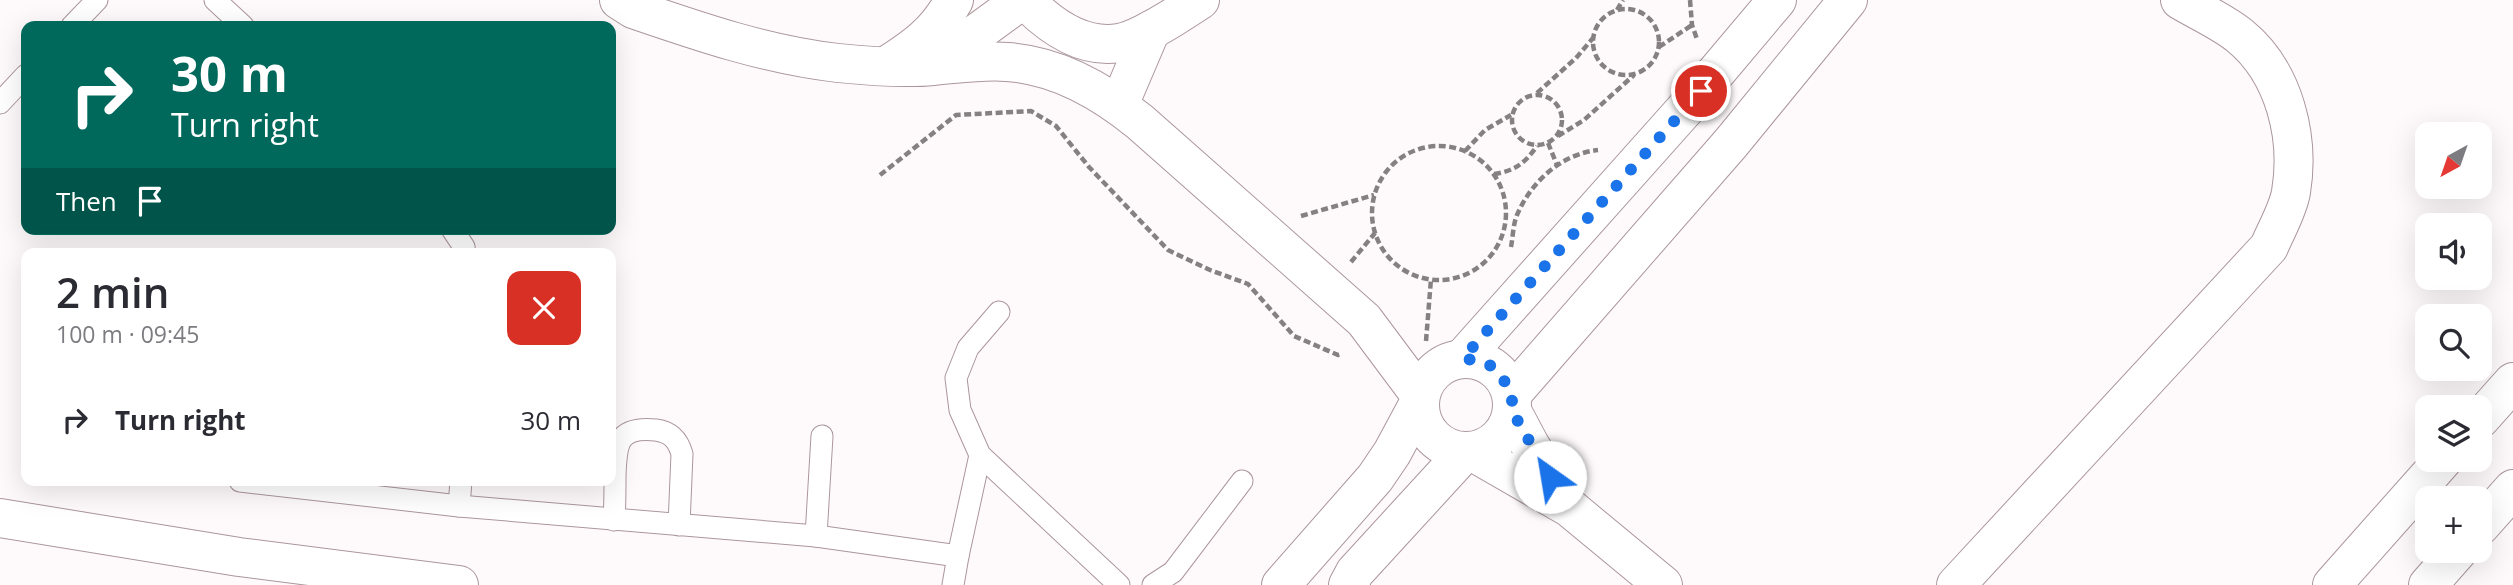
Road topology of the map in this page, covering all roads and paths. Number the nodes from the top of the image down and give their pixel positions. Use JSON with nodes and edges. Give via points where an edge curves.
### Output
{"nodes":[{"id":1,"x":97,"y":0,"type":"edge"},
{"id":2,"x":215,"y":0,"type":"edge"},
{"id":3,"x":619,"y":0,"type":"edge"},
{"id":4,"x":954,"y":0,"type":"edge"},
{"id":5,"x":1023,"y":0,"type":"edge"},
{"id":6,"x":1200,"y":0,"type":"edge"},
{"id":7,"x":1623,"y":0,"type":"edge"},
{"id":8,"x":1777,"y":0,"type":"edge"},
{"id":9,"x":1848,"y":0,"type":"edge"},
{"id":10,"x":2180,"y":0,"type":"edge"},
{"id":11,"x":1617,"y":11,"type":"junction"},
{"id":12,"x":77,"y":21,"type":"edge"},
{"id":13,"x":238,"y":21,"type":"edge"},
{"id":14,"x":1692,"y":25,"type":"dead end"},
{"id":15,"x":1151,"y":30,"type":"junction"},
{"id":16,"x":1593,"y":38,"type":"junction"},
{"id":17,"x":1659,"y":47,"type":"junction"},
{"id":18,"x":886,"y":66,"type":"junction"},
{"id":19,"x":932,"y":66,"type":"junction"},
{"id":20,"x":1634,"y":75,"type":"junction"},
{"id":21,"x":21,"y":80,"type":"edge"},
{"id":22,"x":1536,"y":94,"type":"junction"},
{"id":23,"x":0,"y":103,"type":"edge"},
{"id":24,"x":1119,"y":104,"type":"junction"},
{"id":25,"x":1512,"y":114,"type":"junction"},
{"id":26,"x":1557,"y":136,"type":"junction"},
{"id":27,"x":1548,"y":143,"type":"junction"},
{"id":28,"x":1537,"y":146,"type":"junction"},
{"id":29,"x":1465,"y":151,"type":"junction"},
{"id":30,"x":1557,"y":165,"type":"dead end"},
{"id":31,"x":1494,"y":174,"type":"junction"},
{"id":32,"x":880,"y":175,"type":"dead end"},
{"id":33,"x":1374,"y":195,"type":"junction"},
{"id":34,"x":1506,"y":211,"type":"junction"},
{"id":35,"x":1516,"y":217,"type":"dead end"},
{"id":36,"x":1261,"y":227,"type":"junction"},
{"id":37,"x":1431,"y":279,"type":"junction"},
{"id":38,"x":999,"y":312,"type":"dead end"},
{"id":39,"x":1374,"y":332,"type":"junction"},
{"id":40,"x":1449,"y":355,"type":"junction"},
{"id":41,"x":2513,"y":382,"type":"edge"},
{"id":42,"x":1420,"y":398,"type":"junction"},
{"id":43,"x":1512,"y":403,"type":"junction"},
{"id":44,"x":2492,"y":406,"type":"edge"},
{"id":45,"x":822,"y":436,"type":"dead end"},
{"id":46,"x":616,"y":450,"type":"edge"},
{"id":47,"x":1468,"y":451,"type":"junction"},
{"id":48,"x":980,"y":456,"type":"junction"},
{"id":49,"x":2433,"y":472,"type":"edge"},
{"id":50,"x":1241,"y":481,"type":"dead end"},
{"id":51,"x":461,"y":486,"type":"edge"},
{"id":52,"x":615,"y":486,"type":"edge"},
{"id":53,"x":341,"y":487,"type":"edge"},
{"id":54,"x":2513,"y":489,"type":"edge"},
{"id":55,"x":459,"y":506,"type":"junction"},
{"id":56,"x":1570,"y":508,"type":"junction"},
{"id":57,"x":2492,"y":513,"type":"edge"},
{"id":58,"x":0,"y":517,"type":"edge"},
{"id":59,"x":614,"y":520,"type":"junction"},
{"id":60,"x":679,"y":525,"type":"junction"},
{"id":61,"x":816,"y":536,"type":"junction"},
{"id":62,"x":958,"y":556,"type":"junction"},
{"id":63,"x":2447,"y":563,"type":"edge"},
{"id":64,"x":2337,"y":582,"type":"edge"},
{"id":65,"x":459,"y":585,"type":"edge"},
{"id":66,"x":953,"y":585,"type":"edge"},
{"id":67,"x":1119,"y":585,"type":"edge"},
{"id":68,"x":1153,"y":585,"type":"edge"},
{"id":69,"x":1281,"y":585,"type":"edge"},
{"id":70,"x":1348,"y":585,"type":"edge"},
{"id":71,"x":1662,"y":585,"type":"edge"},
{"id":72,"x":1956,"y":585,"type":"edge"},
{"id":73,"x":2428,"y":585,"type":"edge"}],
"edges":[{"from":1,"to":12,"type":"lane"},
{"from":2,"to":13,"type":"lane"},
{"from":3,"to":18,"type":"street","via":[[733,43],[836,63]]},
{"from":4,"to":18,"type":"street","via":[[919,46]]},
{"from":5,"to":15,"type":"street","via":[[1066,34],[1092,42],[1120,43]]},
{"from":5,"to":19,"type":"street"},
{"from":6,"to":15,"type":"street"},
{"from":7,"to":11,"type":"path"},
{"from":8,"to":40,"type":"street","via":[[1686,108]]},
{"from":9,"to":43,"type":"street"},
{"from":10,"to":72,"type":"street","via":[[2241,37],[2266,65],[2284,99],[2293,137],[2291,194],[2269,247]]},
{"from":11,"to":16,"type":"path","via":[[1597,26]]},
{"from":11,"to":17,"type":"path","via":[[1630,10],[1652,22]]},
{"from":14,"to":17,"type":"path"},
{"from":15,"to":24,"type":"street"},
{"from":16,"to":20,"type":"path","via":[[1600,63],[1610,71]]},
{"from":16,"to":22,"type":"path"},
{"from":17,"to":20,"type":"path","via":[[1646,69]]},
{"from":18,"to":19,"type":"street"},
{"from":19,"to":24,"type":"street","via":[[1010,62],[1049,70]]},
{"from":20,"to":26,"type":"path","via":[[1584,120]]},
{"from":21,"to":23,"type":"lane"},
{"from":22,"to":25,"type":"path","via":[[1517,104]]},
{"from":22,"to":26,"type":"path","via":[[1548,97],[1562,115]]},
{"from":24,"to":36,"type":"street"},
{"from":25,"to":28,"type":"path","via":[[1517,136]]},
{"from":25,"to":29,"type":"path","via":[[1485,130]]},
{"from":26,"to":27,"type":"path"},
{"from":27,"to":28,"type":"path"},
{"from":27,"to":30,"type":"path"},
{"from":28,"to":31,"type":"path","via":[[1510,172]]},
{"from":29,"to":31,"type":"path"},
{"from":29,"to":33,"type":"path","via":[[1427,146],[1409,152],[1381,178]]},
{"from":31,"to":34,"type":"path"},
{"from":32,"to":39,"type":"path","via":[[956,115],[1031,111],[1056,126],[1168,250],[1248,284],[1294,336],[1338,355]]},
{"from":33,"to":36,"type":"path"},
{"from":33,"to":37,"type":"path","via":[[1375,233],[1383,250],[1412,274]]},
{"from":34,"to":35,"type":"path"},
{"from":34,"to":37,"type":"path","via":[[1504,230],[1484,262],[1450,279]]},
{"from":36,"to":39,"type":"street"},
{"from":37,"to":40,"type":"path"},
{"from":38,"to":48,"type":"lane","via":[[968,348],[956,377],[960,410]]},
{"from":39,"to":40,"type":"street"},
{"from":39,"to":42,"type":"street"},
{"from":40,"to":42,"type":"street","via":[[1426,382]]},
{"from":40,"to":43,"type":"street","via":[[1488,364],[1499,372]]},
{"from":41,"to":44,"type":"street"},
{"from":42,"to":47,"type":"street","via":[[1427,430],[1450,449]]},
{"from":42,"to":69,"type":"street","via":[[1375,478]]},
{"from":43,"to":47,"type":"street","via":[[1508,426],[1499,439]]},
{"from":43,"to":56,"type":"street","via":[[1530,444]]},
{"from":45,"to":61,"type":"lane"},
{"from":46,"to":60,"type":"lane","via":[[625,435],[641,429],[669,434],[680,446]]},
{"from":47,"to":56,"type":"street"},
{"from":47,"to":70,"type":"street"},
{"from":48,"to":62,"type":"lane"},
{"from":48,"to":67,"type":"lane"},
{"from":49,"to":64,"type":"street"},
{"from":50,"to":68,"type":"lane","via":[[1173,572]]},
{"from":51,"to":55,"type":"lane"},
{"from":52,"to":59,"type":"lane"},
{"from":53,"to":55,"type":"lane"},
{"from":54,"to":57,"type":"street"},
{"from":55,"to":59,"type":"lane"},
{"from":56,"to":71,"type":"street"},
{"from":58,"to":65,"type":"street","via":[[239,557]]},
{"from":59,"to":60,"type":"lane"},
{"from":60,"to":61,"type":"lane"},
{"from":61,"to":62,"type":"lane"},
{"from":62,"to":66,"type":"lane"},
{"from":63,"to":73,"type":"street"}]}
